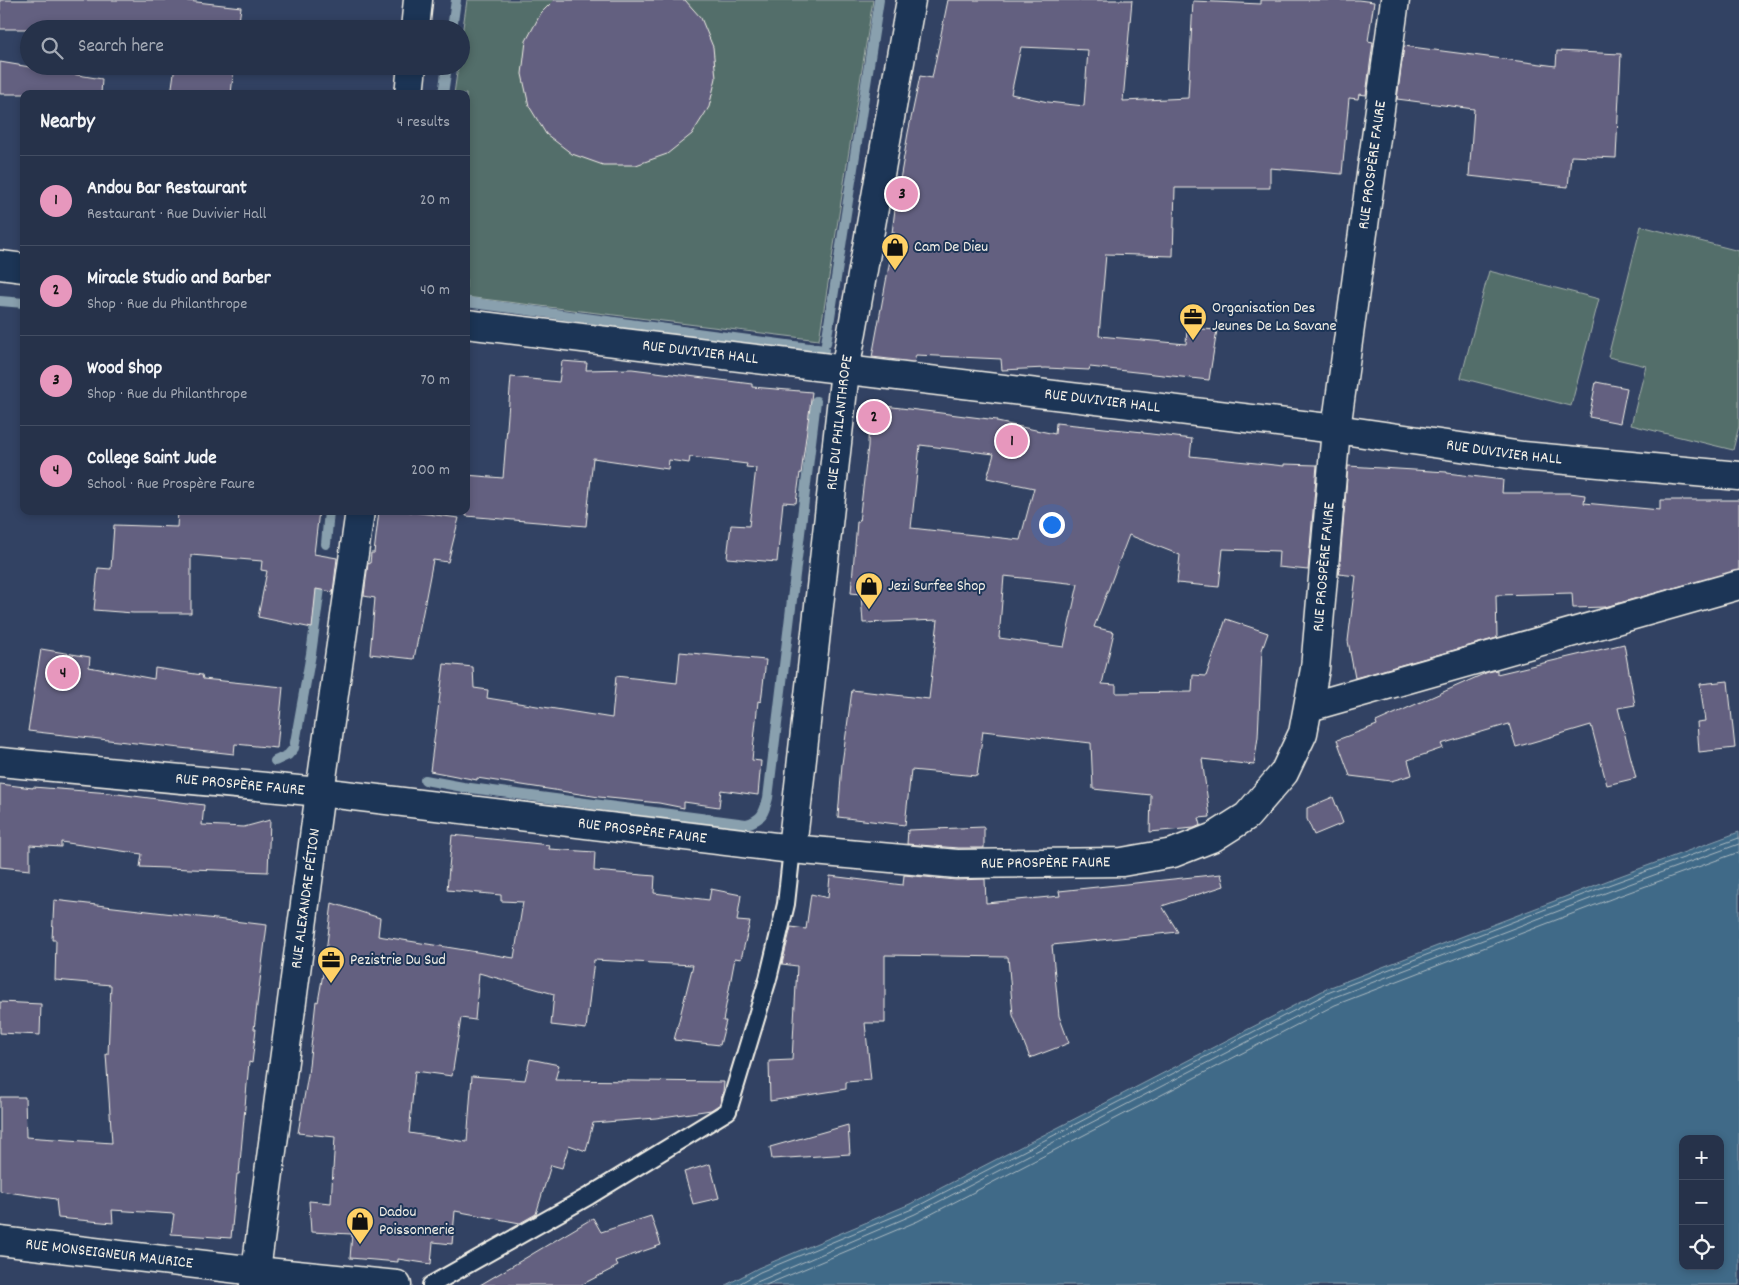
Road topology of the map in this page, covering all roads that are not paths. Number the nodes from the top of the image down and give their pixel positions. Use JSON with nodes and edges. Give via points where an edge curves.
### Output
{"nodes":[{"id":1,"x":418,"y":0,"type":"edge"},
{"id":2,"x":911,"y":0,"type":"edge"},
{"id":3,"x":1395,"y":0,"type":"edge"},
{"id":4,"x":416,"y":20,"type":"edge"},
{"id":5,"x":411,"y":75,"type":"edge"},
{"id":6,"x":409,"y":90,"type":"edge"},
{"id":7,"x":0,"y":265,"type":"edge"},
{"id":8,"x":20,"y":268,"type":"edge"},
{"id":9,"x":470,"y":324,"type":"edge"},
{"id":10,"x":845,"y":371,"type":"junction"},
{"id":11,"x":1336,"y":429,"type":"junction"},
{"id":12,"x":1739,"y":476,"type":"edge"},
{"id":13,"x":359,"y":515,"type":"edge"},
{"id":14,"x":1739,"y":585,"type":"edge"},
{"id":15,"x":1309,"y":707,"type":"junction"},
{"id":16,"x":0,"y":762,"type":"edge"},
{"id":17,"x":320,"y":792,"type":"junction"},
{"id":18,"x":792,"y":849,"type":"junction"},
{"id":19,"x":0,"y":1241,"type":"edge"},
{"id":20,"x":255,"y":1278,"type":"edge"},
{"id":21,"x":397,"y":1285,"type":"edge"},
{"id":22,"x":430,"y":1285,"type":"edge"}],
"edges":[{"from":1,"to":4,"type":"street"},
{"from":2,"to":10,"type":"street","name":"RUE DU PHILANTHROPE"},
{"from":3,"to":11,"type":"street","name":"RUE PROSPÈRE FAURE"},
{"from":5,"to":6,"type":"street"},
{"from":7,"to":8,"type":"street"},
{"from":9,"to":10,"type":"street","name":"RUE DUVIVIER HALL"},
{"from":10,"to":11,"type":"street","name":"RUE DUVIVIER HALL"},
{"from":10,"to":18,"type":"street","name":"RUE DU PHILANTHROPE"},
{"from":11,"to":12,"type":"street","name":"RUE DUVIVIER HALL","via":[[1523,456]]},
{"from":11,"to":15,"type":"street","name":"RUE PROSPÈRE FAURE"},
{"from":13,"to":17,"type":"street","name":"RUE ALEXANDRE PÉTION"},
{"from":14,"to":15,"type":"street"},
{"from":15,"to":18,"type":"street","name":"RUE PROSPÈRE FAURE","via":[[1303,732],[1284,773],[1247,816],[1214,837],[1173,853],[1122,862],[957,864]]},
{"from":16,"to":17,"type":"street","name":"RUE PROSPÈRE FAURE"},
{"from":17,"to":18,"type":"street","name":"RUE PROSPÈRE FAURE"},
{"from":17,"to":20,"type":"street","name":"RUE ALEXANDRE PÉTION"},
{"from":18,"to":22,"type":"lane","via":[[786,904],[768,979],[728,1111],[589,1196]]},
{"from":19,"to":20,"type":"street","name":"RUE MONSEIGNEUR MAURICE"},
{"from":20,"to":21,"type":"street","name":"RUE MONSEIGNEUR MAURICE"}]}
